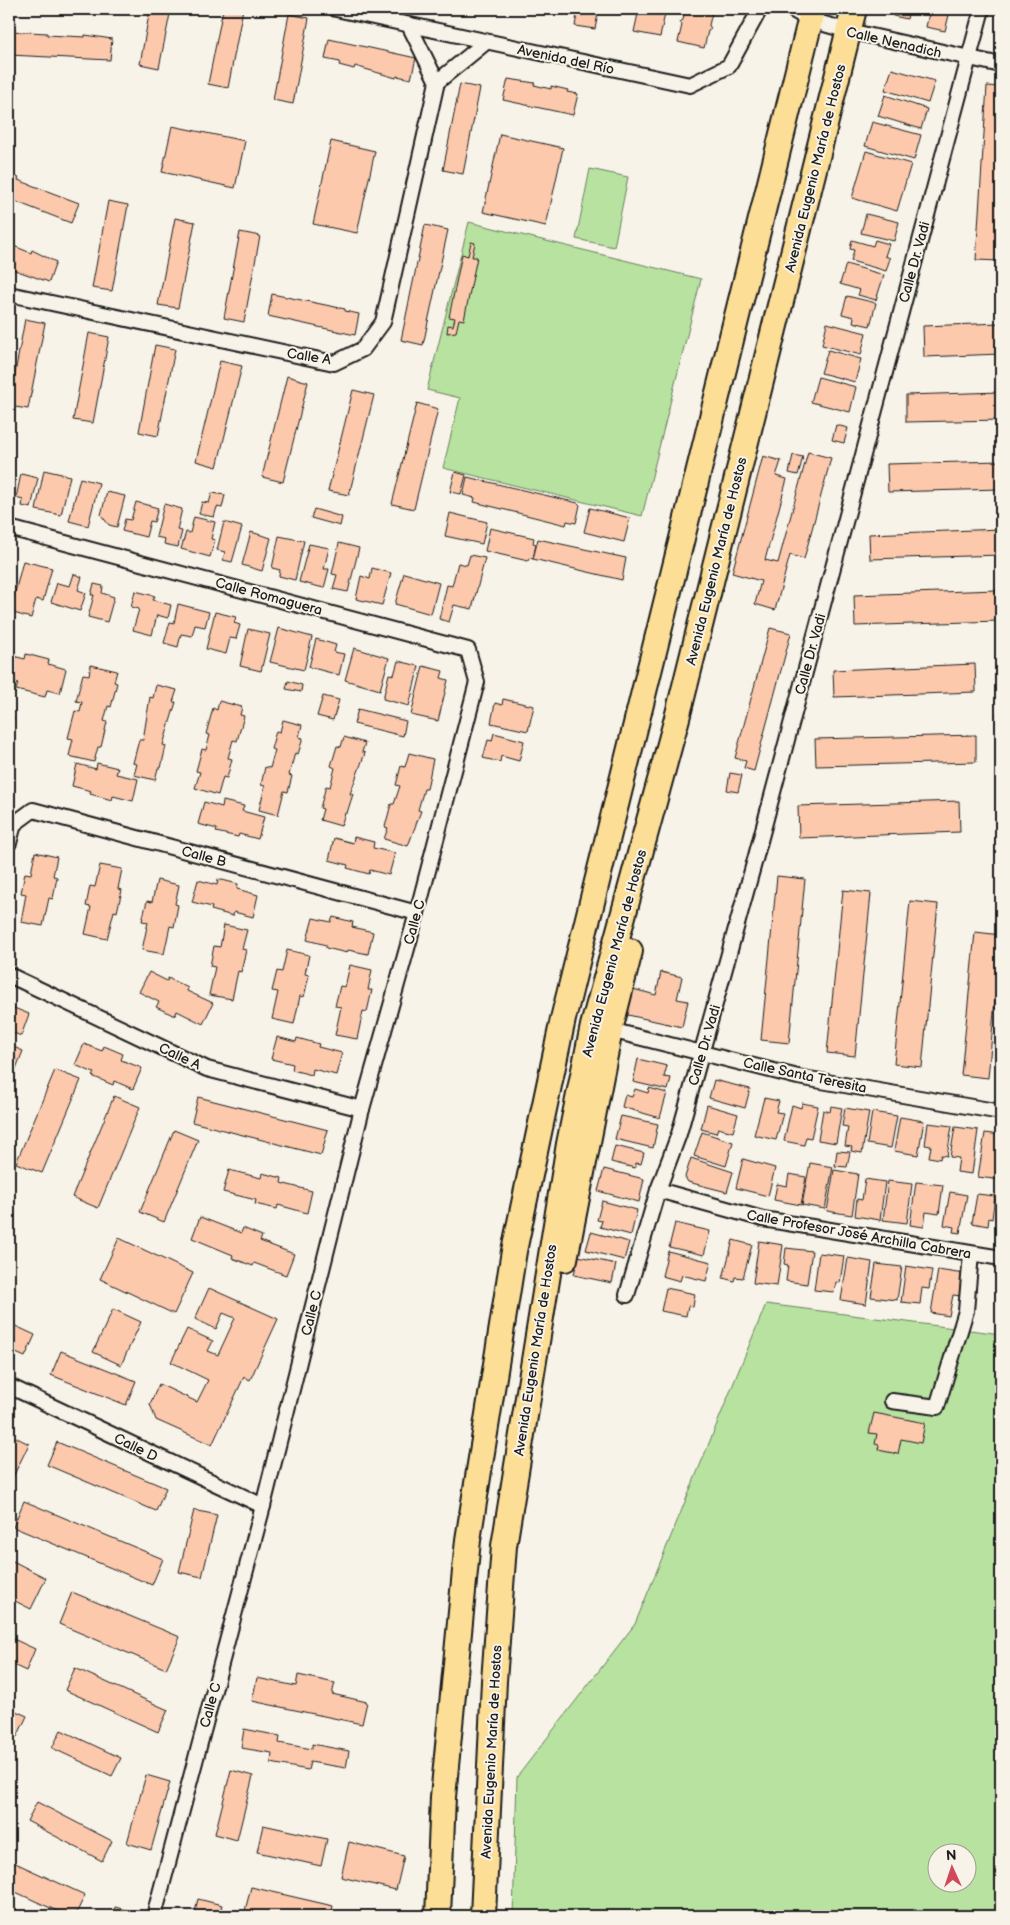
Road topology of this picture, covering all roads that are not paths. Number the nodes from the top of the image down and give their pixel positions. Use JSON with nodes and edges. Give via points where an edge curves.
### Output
{"nodes":[{"id":1,"x":336,"y":9,"type":"edge"},
{"id":2,"x":760,"y":9,"type":"edge"},
{"id":3,"x":854,"y":9,"type":"edge"},
{"id":4,"x":982,"y":9,"type":"edge"},
{"id":5,"x":805,"y":13,"type":"edge"},
{"id":6,"x":409,"y":25,"type":"junction"},
{"id":7,"x":849,"y":31,"type":"junction"},
{"id":8,"x":486,"y":42,"type":"junction"},
{"id":9,"x":969,"y":59,"type":"junction"},
{"id":10,"x":1001,"y":65,"type":"edge"},
{"id":11,"x":437,"y":82,"type":"junction"},
{"id":12,"x":9,"y":294,"type":"edge"},
{"id":13,"x":9,"y":528,"type":"edge"},
{"id":14,"x":470,"y":711,"type":"joint"},
{"id":15,"x":9,"y":843,"type":"edge"},
{"id":16,"x":641,"y":848,"type":"junction"},
{"id":17,"x":417,"y":913,"type":"junction"},
{"id":18,"x":9,"y":975,"type":"edge"},
{"id":19,"x":610,"y":1030,"type":"junction"},
{"id":20,"x":702,"y":1052,"type":"junction"},
{"id":21,"x":362,"y":1109,"type":"junction"},
{"id":22,"x":1001,"y":1112,"type":"edge"},
{"id":23,"x":658,"y":1190,"type":"junction"},
{"id":24,"x":971,"y":1254,"type":"junction"},
{"id":25,"x":1001,"y":1258,"type":"edge"},
{"id":26,"x":626,"y":1295,"type":"dead end"},
{"id":27,"x":534,"y":1353,"type":"junction"},
{"id":28,"x":9,"y":1386,"type":"edge"},
{"id":29,"x":892,"y":1401,"type":"dead end"},
{"id":30,"x":263,"y":1506,"type":"junction"},
{"id":31,"x":154,"y":1916,"type":"edge"},
{"id":32,"x":438,"y":1916,"type":"edge"},
{"id":33,"x":483,"y":1916,"type":"edge"}],
"edges":[{"from":1,"to":6,"type":"street","name":"Avenida del Río"},
{"from":2,"to":8,"type":"street","name":"Avenida del Río","via":[[729,66],[690,85]]},
{"from":3,"to":7,"type":"highway","name":"Avenida Eugenio María de Hostos"},
{"from":4,"to":9,"type":"street","name":"Calle Dr. Vadi"},
{"from":5,"to":7,"type":"street","name":"Calle Nenadich"},
{"from":5,"to":32,"type":"highway","via":[[563,1019],[514,1251],[468,1540],[443,1797]]},
{"from":6,"to":8,"type":"street","name":"Avenida del Río"},
{"from":6,"to":11,"type":"street"},
{"from":7,"to":9,"type":"street","name":"Calle Nenadich"},
{"from":7,"to":16,"type":"highway","name":"Avenida Eugenio María de Hostos","via":[[677,718]]},
{"from":8,"to":11,"type":"street"},
{"from":9,"to":10,"type":"street","name":"Calle Nenadich"},
{"from":9,"to":20,"type":"street","name":"Calle Dr. Vadi"},
{"from":11,"to":12,"type":"street","name":"Calle A","via":[[383,322],[364,349],[334,363]]},
{"from":13,"to":14,"type":"street","name":"Calle Romaguera","via":[[468,650],[477,682]]},
{"from":14,"to":17,"type":"street","name":"Calle C"},
{"from":15,"to":17,"type":"street","name":"Calle B","via":[[14,824],[33,810]]},
{"from":16,"to":19,"type":"highway","via":[[630,951]]},
{"from":16,"to":27,"type":"highway","name":"Avenida Eugenio María de Hostos","via":[[593,1026],[569,1144]]},
{"from":17,"to":21,"type":"street","name":"Calle C"},
{"from":18,"to":21,"type":"street","name":"Calle A","via":[[207,1069]]},
{"from":19,"to":20,"type":"street","name":"Calle Santa Teresita"},
{"from":19,"to":27,"type":"highway","via":[[562,1275]]},
{"from":20,"to":22,"type":"street","name":"Calle Santa Teresita","via":[[798,1077]]},
{"from":20,"to":23,"type":"street","name":"Calle Dr. Vadi","via":[[679,1134]]},
{"from":21,"to":30,"type":"street","name":"Calle C"},
{"from":23,"to":24,"type":"street","name":"Calle Profesor José Archilla Cabrera","via":[[763,1219]]},
{"from":23,"to":26,"type":"street","name":"Calle Dr. Vadi"},
{"from":24,"to":25,"type":"street","name":"Calle Profesor José Archilla Cabrera"},
{"from":24,"to":29,"type":"street","via":[[966,1311],[937,1407]]},
{"from":27,"to":33,"type":"highway","name":"Avenida Eugenio María de Hostos","via":[[504,1546]]},
{"from":28,"to":30,"type":"street","name":"Calle D"},
{"from":30,"to":31,"type":"street","name":"Calle C"}]}
